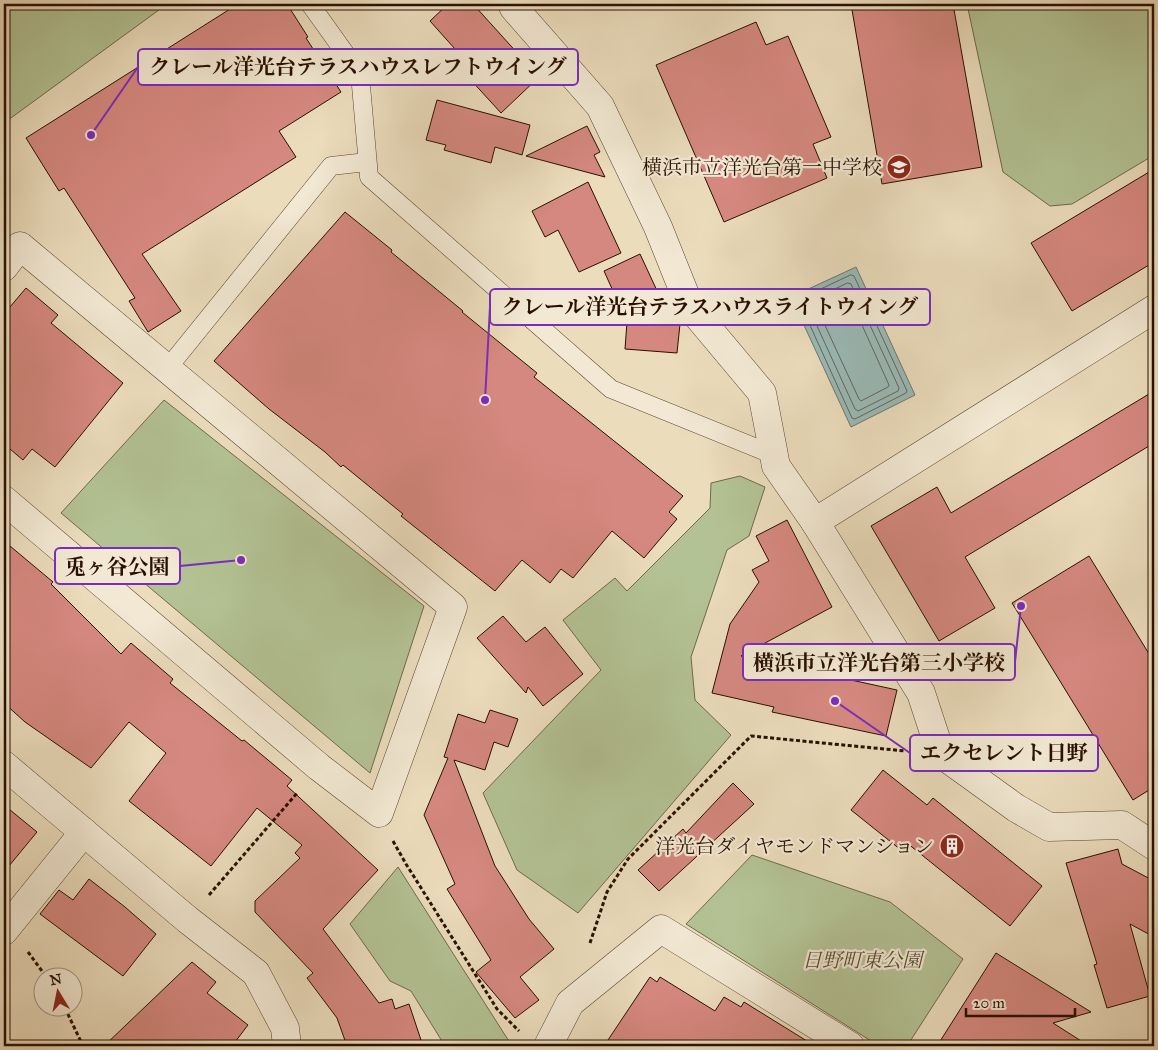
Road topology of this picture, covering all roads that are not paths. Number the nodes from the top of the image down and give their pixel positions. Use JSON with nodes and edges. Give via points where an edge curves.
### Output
{"nodes":[{"id":1,"x":310,"y":4,"type":"edge"},
{"id":2,"x":512,"y":4,"type":"edge"},
{"id":3,"x":367,"y":162,"type":"junction"},
{"id":4,"x":4,"y":267,"type":"edge"},
{"id":5,"x":1154,"y":309,"type":"edge"},
{"id":6,"x":167,"y":369,"type":"junction"},
{"id":7,"x":774,"y":456,"type":"junction"},
{"id":8,"x":4,"y":500,"type":"edge"},
{"id":9,"x":815,"y":522,"type":"junction"},
{"id":10,"x":4,"y":765,"type":"edge"},
{"id":11,"x":84,"y":832,"type":"junction"},
{"id":12,"x":1154,"y":846,"type":"edge"},
{"id":13,"x":4,"y":931,"type":"edge"},
{"id":14,"x":287,"y":1046,"type":"edge"},
{"id":15,"x":548,"y":1046,"type":"edge"},
{"id":16,"x":850,"y":1046,"type":"edge"}],
"edges":[{"from":1,"to":3,"type":"lane","via":[[360,74]]},
{"from":2,"to":7,"type":"street","via":[[600,106],[658,227],[690,306],[762,393]]},
{"from":3,"to":6,"type":"lane","via":[[331,166]]},
{"from":3,"to":7,"type":"lane","via":[[369,177],[612,389]]},
{"from":4,"to":6,"type":"street","via":[[20,246]]},
{"from":5,"to":9,"type":"street"},
{"from":6,"to":8,"type":"street","via":[[453,607],[379,813],[319,767]]},
{"from":7,"to":9,"type":"street","via":[[776,466]]},
{"from":9,"to":12,"type":"street","via":[[921,693],[942,754],[1016,808],[1049,827],[1122,825]]},
{"from":10,"to":11,"type":"street"},
{"from":11,"to":13,"type":"street"},
{"from":11,"to":14,"type":"street","via":[[256,973],[285,1028]]},
{"from":15,"to":16,"type":"street","via":[[570,1003],[661,929]]}]}
